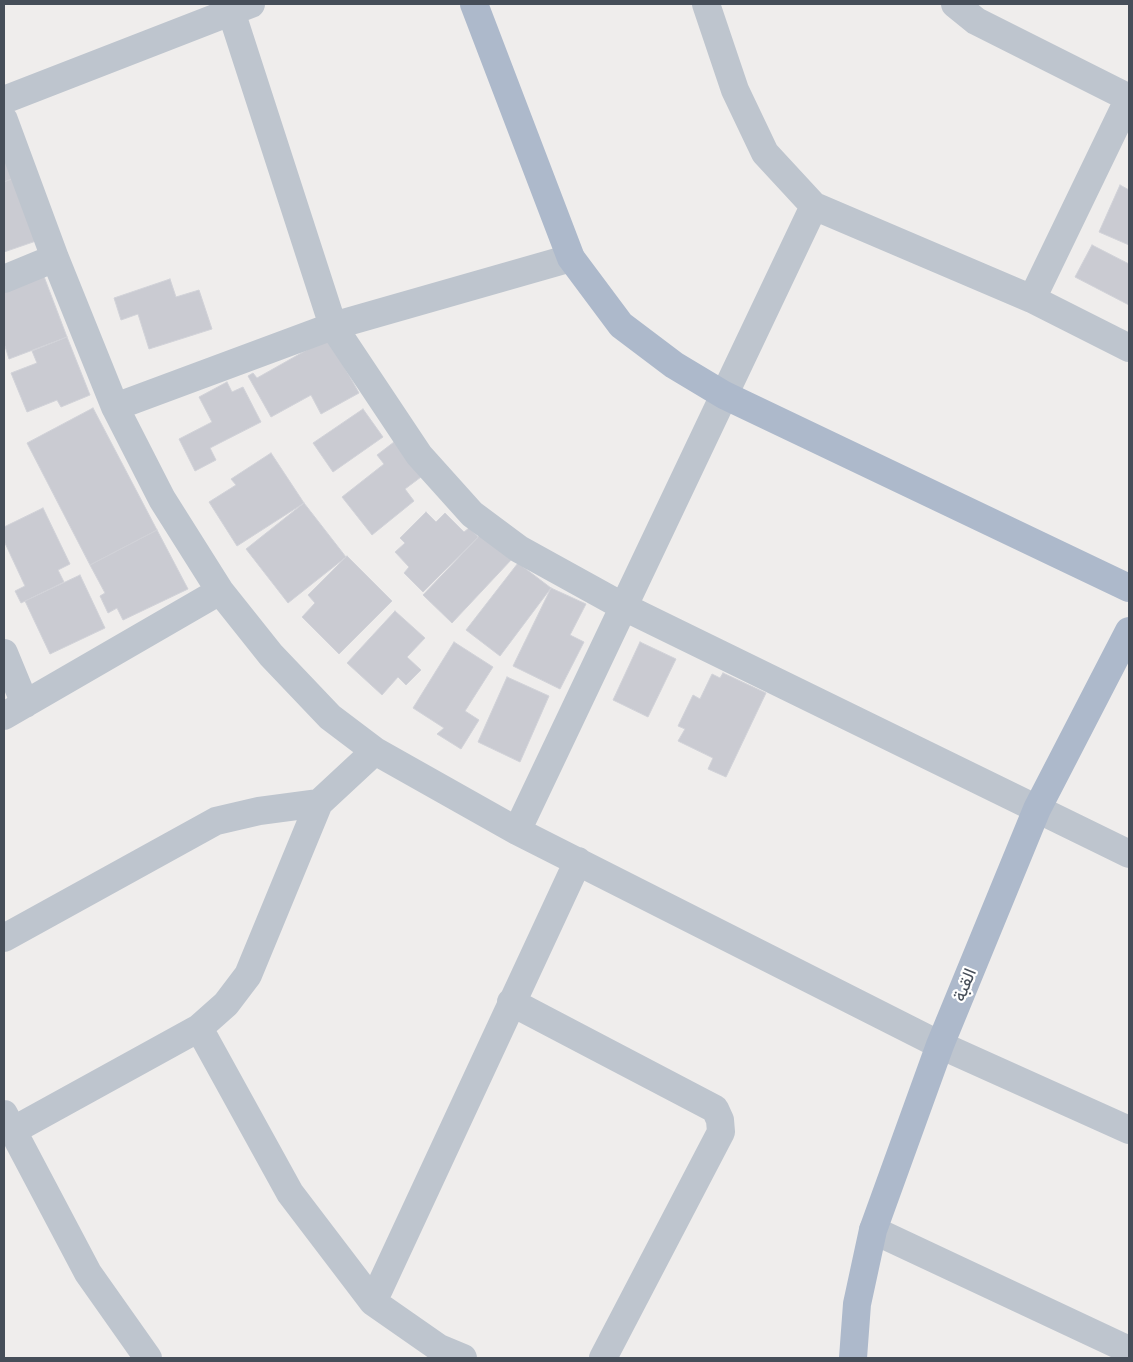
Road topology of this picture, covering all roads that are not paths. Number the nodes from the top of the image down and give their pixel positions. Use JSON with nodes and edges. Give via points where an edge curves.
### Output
{"nodes":[{"id":1,"x":474,"y":4,"type":"edge"},
{"id":2,"x":706,"y":4,"type":"edge"},
{"id":3,"x":955,"y":4,"type":"edge"},
{"id":4,"x":241,"y":8,"type":"edge"},
{"id":5,"x":1129,"y":98,"type":"edge"},
{"id":6,"x":4,"y":100,"type":"edge"},
{"id":7,"x":4,"y":120,"type":"edge"},
{"id":8,"x":814,"y":206,"type":"junction"},
{"id":9,"x":55,"y":258,"type":"junction"},
{"id":10,"x":571,"y":258,"type":"junction"},
{"id":11,"x":4,"y":279,"type":"edge"},
{"id":12,"x":1032,"y":299,"type":"junction"},
{"id":13,"x":333,"y":326,"type":"junction"},
{"id":14,"x":1129,"y":348,"type":"edge"},
{"id":15,"x":724,"y":395,"type":"junction"},
{"id":16,"x":115,"y":407,"type":"junction"},
{"id":17,"x":1129,"y":588,"type":"edge"},
{"id":18,"x":220,"y":591,"type":"junction"},
{"id":19,"x":624,"y":607,"type":"junction"},
{"id":20,"x":1129,"y":631,"type":"edge"},
{"id":21,"x":4,"y":652,"type":"edge"},
{"id":22,"x":14,"y":710,"type":"edge"},
{"id":23,"x":375,"y":751,"type":"junction"},
{"id":24,"x":319,"y":803,"type":"junction"},
{"id":25,"x":1037,"y":809,"type":"junction"},
{"id":26,"x":517,"y":831,"type":"junction"},
{"id":27,"x":1129,"y":854,"type":"edge"},
{"id":28,"x":578,"y":862,"type":"junction"},
{"id":29,"x":4,"y":938,"type":"edge"},
{"id":30,"x":511,"y":1002,"type":"junction"},
{"id":31,"x":199,"y":1028,"type":"junction"},
{"id":32,"x":940,"y":1045,"type":"junction"},
{"id":33,"x":8,"y":1122,"type":"edge"},
{"id":34,"x":1129,"y":1130,"type":"edge"},
{"id":35,"x":873,"y":1230,"type":"junction"},
{"id":36,"x":373,"y":1302,"type":"junction"},
{"id":37,"x":1129,"y":1350,"type":"edge"},
{"id":38,"x":148,"y":1358,"type":"edge"},
{"id":39,"x":463,"y":1358,"type":"edge"},
{"id":40,"x":603,"y":1358,"type":"edge"},
{"id":41,"x":853,"y":1358,"type":"edge"}],
"edges":[{"from":1,"to":10,"type":"main road"},
{"from":2,"to":8,"type":"street","via":[[735,90],[765,153]]},
{"from":3,"to":5,"type":"street","via":[[976,22]]},
{"from":4,"to":6,"type":"street"},
{"from":4,"to":13,"type":"street"},
{"from":5,"to":12,"type":"street"},
{"from":7,"to":9,"type":"street"},
{"from":8,"to":12,"type":"street"},
{"from":8,"to":15,"type":"street"},
{"from":9,"to":11,"type":"street"},
{"from":9,"to":16,"type":"street"},
{"from":10,"to":13,"type":"street"},
{"from":10,"to":15,"type":"main road","via":[[621,325]]},
{"from":12,"to":14,"type":"street"},
{"from":13,"to":16,"type":"street"},
{"from":13,"to":19,"type":"street","via":[[419,455],[472,514],[519,549]]},
{"from":15,"to":17,"type":"main road"},
{"from":15,"to":19,"type":"street"},
{"from":16,"to":18,"type":"street","via":[[162,499]]},
{"from":18,"to":22,"type":"street"},
{"from":18,"to":23,"type":"street","via":[[271,655],[330,717]]},
{"from":19,"to":25,"type":"street"},
{"from":19,"to":26,"type":"street"},
{"from":20,"to":25,"type":"main road","name":"القبة"},
{"from":21,"to":22,"type":"street"},
{"from":23,"to":24,"type":"street"},
{"from":23,"to":26,"type":"street"},
{"from":24,"to":29,"type":"street","via":[[216,821]]},
{"from":24,"to":31,"type":"street","via":[[248,975],[226,1004]]},
{"from":25,"to":27,"type":"street"},
{"from":25,"to":32,"type":"main road","name":"القبة"},
{"from":26,"to":28,"type":"street"},
{"from":28,"to":30,"type":"street"},
{"from":28,"to":32,"type":"street"},
{"from":30,"to":36,"type":"street"},
{"from":30,"to":40,"type":"street","via":[[715,1109],[720,1120],[721,1132]]},
{"from":31,"to":33,"type":"street"},
{"from":31,"to":36,"type":"street","via":[[290,1193]]},
{"from":32,"to":34,"type":"street"},
{"from":32,"to":35,"type":"main road","name":"القبة"},
{"from":33,"to":38,"type":"street","via":[[88,1272]]},
{"from":35,"to":37,"type":"street"},
{"from":35,"to":41,"type":"main road","name":"القبة","via":[[857,1304]]},
{"from":36,"to":39,"type":"street","via":[[439,1348]]}]}
